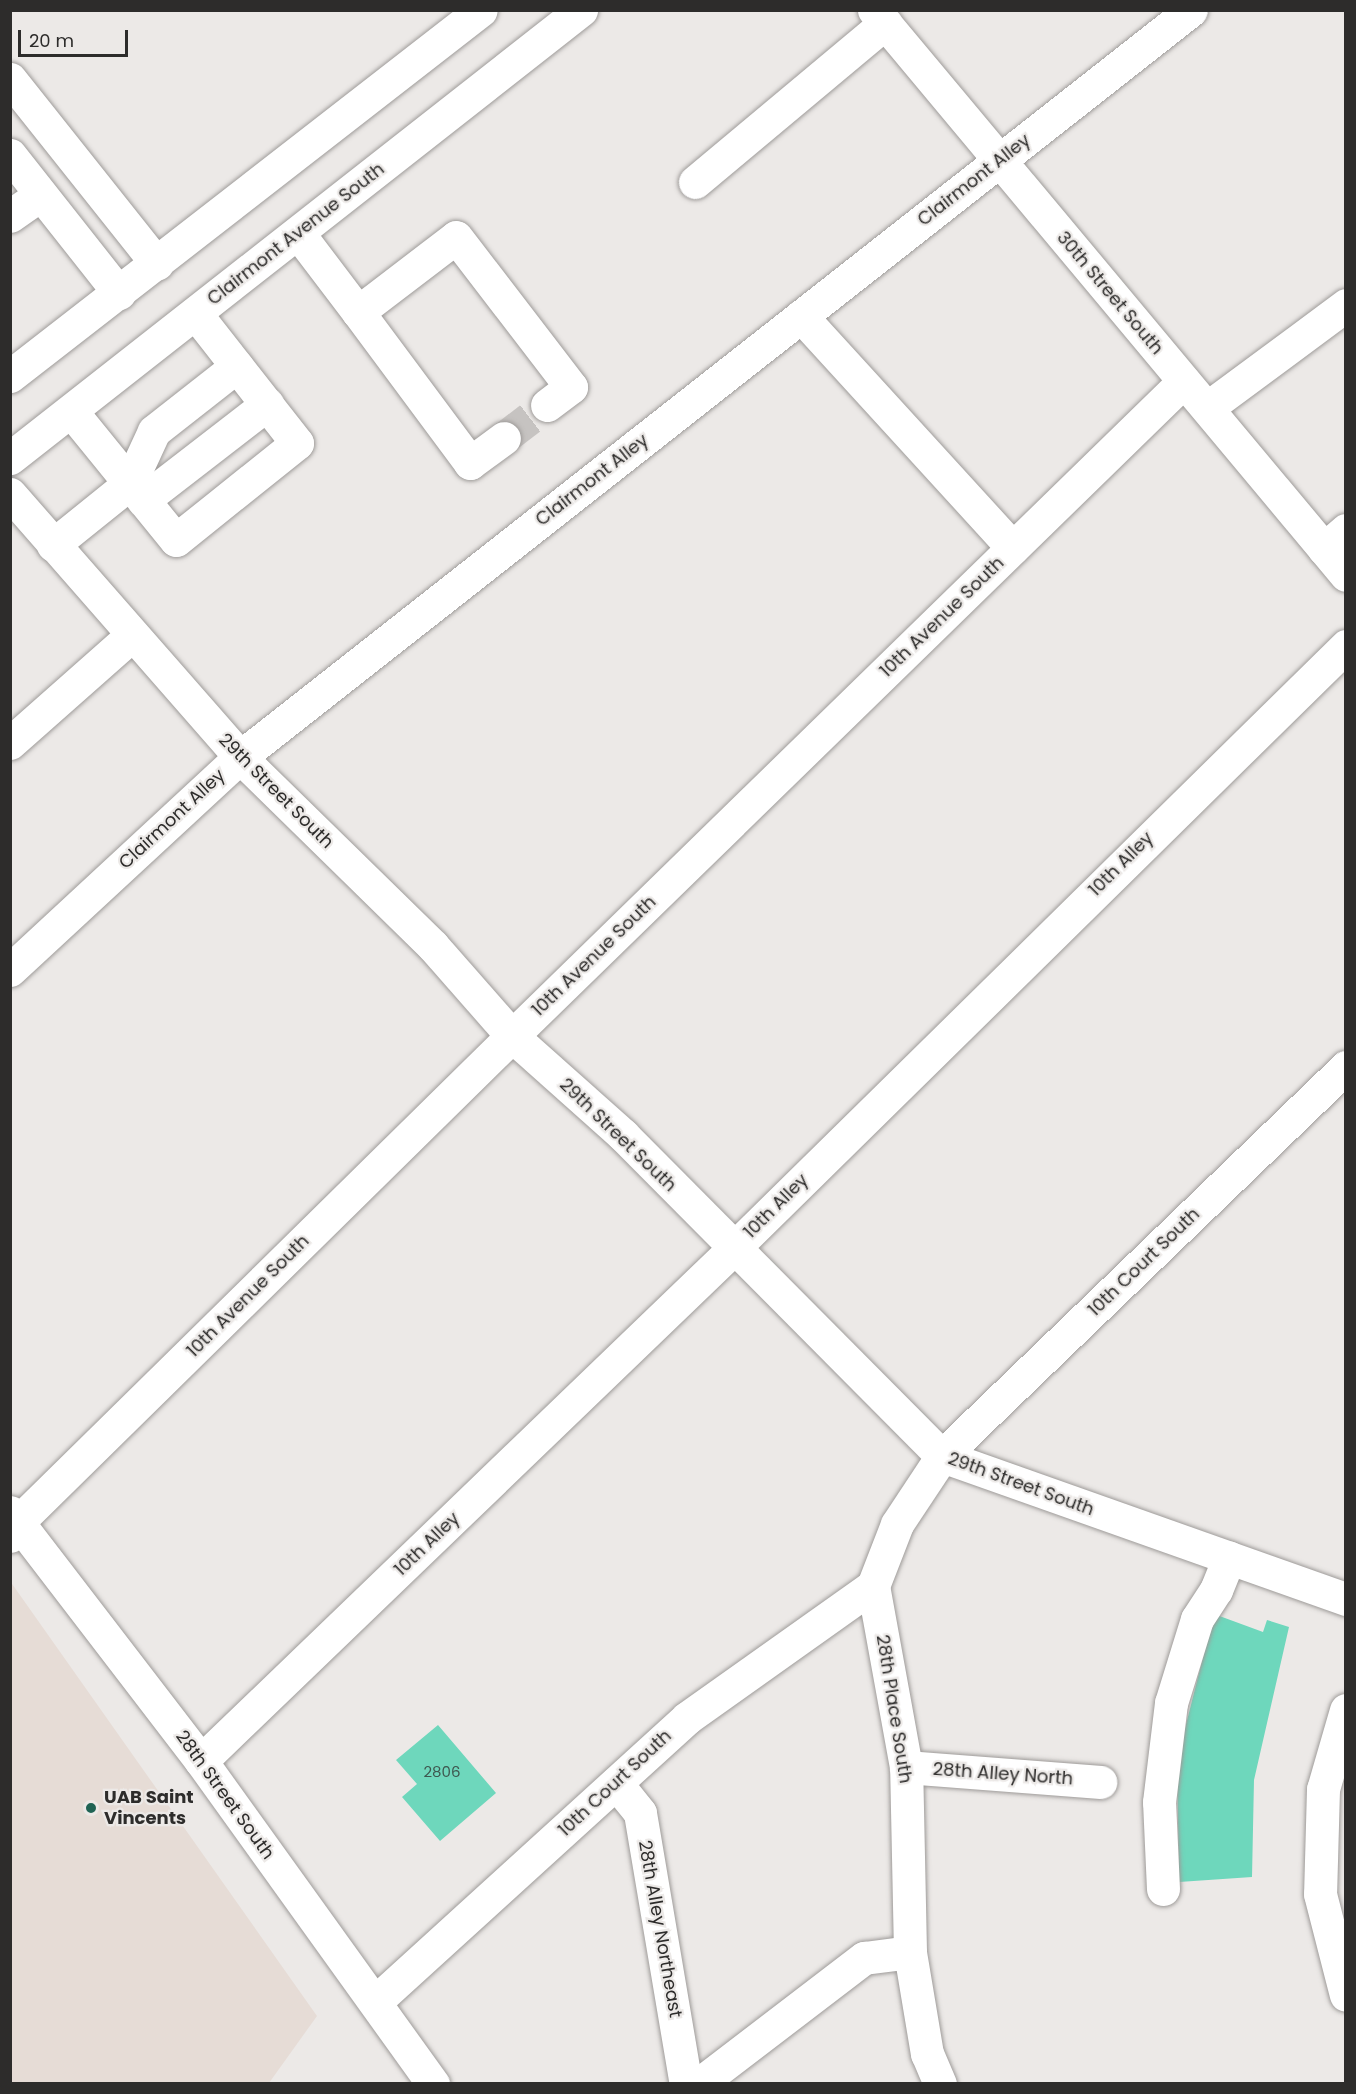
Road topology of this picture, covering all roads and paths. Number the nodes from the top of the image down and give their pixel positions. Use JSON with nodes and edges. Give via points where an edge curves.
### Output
{"nodes":[{"id":1,"x":481,"y":10,"type":"edge"},
{"id":2,"x":581,"y":10,"type":"edge"},
{"id":3,"x":1191,"y":10,"type":"edge"},
{"id":4,"x":879,"y":17,"type":"edge"},
{"id":5,"x":10,"y":79,"type":"edge"},
{"id":6,"x":10,"y":155,"type":"edge"},
{"id":7,"x":999,"y":160,"type":"junction"},
{"id":8,"x":695,"y":182,"type":"dead end"},
{"id":9,"x":40,"y":195,"type":"junction"},
{"id":10,"x":10,"y":216,"type":"edge"},
{"id":11,"x":298,"y":233,"type":"junction"},
{"id":12,"x":157,"y":264,"type":"junction"},
{"id":13,"x":119,"y":293,"type":"junction"},
{"id":14,"x":1346,"y":305,"type":"edge"},
{"id":15,"x":358,"y":312,"type":"junction"},
{"id":16,"x":195,"y":313,"type":"junction"},
{"id":17,"x":801,"y":316,"type":"junction"},
{"id":18,"x":237,"y":366,"type":"junction"},
{"id":19,"x":10,"y":376,"type":"edge"},
{"id":20,"x":1184,"y":381,"type":"junction"},
{"id":21,"x":267,"y":404,"type":"junction"},
{"id":22,"x":547,"y":405,"type":"tunnel mouth"},
{"id":23,"x":1207,"y":408,"type":"junction"},
{"id":24,"x":71,"y":411,"type":"junction"},
{"id":25,"x":504,"y":438,"type":"tunnel mouth"},
{"id":26,"x":10,"y":458,"type":"edge"},
{"id":27,"x":136,"y":491,"type":"junction"},
{"id":28,"x":10,"y":494,"type":"edge"},
{"id":29,"x":1335,"y":539,"type":"edge"},
{"id":30,"x":53,"y":545,"type":"junction"},
{"id":31,"x":1013,"y":548,"type":"junction"},
{"id":32,"x":1346,"y":575,"type":"edge"},
{"id":33,"x":132,"y":635,"type":"junction"},
{"id":34,"x":1346,"y":646,"type":"edge"},
{"id":35,"x":10,"y":743,"type":"edge"},
{"id":36,"x":240,"y":757,"type":"junction"},
{"id":37,"x":10,"y":970,"type":"edge"},
{"id":38,"x":512,"y":1036,"type":"junction"},
{"id":39,"x":1346,"y":1067,"type":"edge"},
{"id":40,"x":733,"y":1249,"type":"junction"},
{"id":41,"x":942,"y":1456,"type":"junction"},
{"id":42,"x":14,"y":1523,"type":"edge"},
{"id":43,"x":1229,"y":1557,"type":"junction"},
{"id":44,"x":873,"y":1586,"type":"junction"},
{"id":45,"x":1346,"y":1599,"type":"edge"},
{"id":46,"x":1346,"y":1710,"type":"edge"},
{"id":47,"x":201,"y":1761,"type":"junction"},
{"id":48,"x":906,"y":1767,"type":"junction"},
{"id":49,"x":1100,"y":1782,"type":"dead end"},
{"id":50,"x":616,"y":1783,"type":"junction"},
{"id":51,"x":1163,"y":1889,"type":"dead end"},
{"id":52,"x":910,"y":1952,"type":"junction"},
{"id":53,"x":1346,"y":1995,"type":"edge"},
{"id":54,"x":375,"y":2002,"type":"junction"},
{"id":55,"x":433,"y":2084,"type":"edge"},
{"id":56,"x":686,"y":2084,"type":"edge"},
{"id":57,"x":699,"y":2084,"type":"edge"},
{"id":58,"x":940,"y":2084,"type":"edge"}],
"edges":[{"from":1,"to":12,"type":"street"},
{"from":2,"to":11,"type":"street","name":"Clairmont Avenue South"},
{"from":3,"to":7,"type":"street","name":"Clairmont Alley"},
{"from":4,"to":7,"type":"street","name":"30th Street South"},
{"from":4,"to":8,"type":"street"},
{"from":5,"to":12,"type":"street"},
{"from":6,"to":9,"type":"street"},
{"from":7,"to":17,"type":"street","name":"Clairmont Alley"},
{"from":7,"to":20,"type":"street","name":"30th Street South"},
{"from":9,"to":10,"type":"street"},
{"from":9,"to":13,"type":"street"},
{"from":11,"to":15,"type":"street"},
{"from":11,"to":16,"type":"street","name":"Clairmont Avenue South"},
{"from":12,"to":13,"type":"street"},
{"from":13,"to":19,"type":"street"},
{"from":14,"to":23,"type":"street"},
{"from":15,"to":22,"type":"street","via":[[456,237],[571,387]]},
{"from":15,"to":25,"type":"street","via":[[470,464]]},
{"from":16,"to":18,"type":"street"},
{"from":16,"to":24,"type":"street","name":"Clairmont Avenue South"},
{"from":17,"to":31,"type":"street"},
{"from":17,"to":36,"type":"street","name":"Clairmont Alley"},
{"from":18,"to":21,"type":"street"},
{"from":18,"to":27,"type":"street","via":[[154,431]]},
{"from":20,"to":23,"type":"street","name":"30th Street South"},
{"from":20,"to":31,"type":"street","name":"10th Avenue South"},
{"from":21,"to":27,"type":"street"},
{"from":21,"to":27,"type":"street","via":[[297,443],[176,540]]},
{"from":23,"to":29,"type":"street","name":"30th Street South"},
{"from":24,"to":26,"type":"street","name":"Clairmont Avenue South"},
{"from":24,"to":27,"type":"street"},
{"from":27,"to":30,"type":"street"},
{"from":28,"to":30,"type":"street","name":"29th Street South"},
{"from":29,"to":32,"type":"street","name":"30th Street South"},
{"from":30,"to":33,"type":"street","name":"29th Street South"},
{"from":31,"to":38,"type":"street","name":"10th Avenue South"},
{"from":33,"to":35,"type":"street"},
{"from":33,"to":36,"type":"street","name":"29th Street South"},
{"from":34,"to":40,"type":"street","name":"10th Alley"},
{"from":36,"to":37,"type":"street","name":"Clairmont Alley"},
{"from":36,"to":38,"type":"street","name":"29th Street South","via":[[433,946]]},
{"from":38,"to":40,"type":"street","name":"29th Street South","via":[[623,1135]]},
{"from":38,"to":42,"type":"street","name":"10th Avenue South"},
{"from":39,"to":41,"type":"street","name":"10th Court South"},
{"from":40,"to":41,"type":"street","name":"29th Street South"},
{"from":40,"to":47,"type":"street","name":"10th Alley"},
{"from":41,"to":43,"type":"street","name":"29th Street South"},
{"from":41,"to":44,"type":"street","via":[[897,1524]]},
{"from":42,"to":47,"type":"street","name":"28th Street South"},
{"from":43,"to":45,"type":"street","name":"29th Street South"},
{"from":43,"to":51,"type":"street","via":[[1216,1590],[1197,1619],[1171,1703],[1159,1802]]},
{"from":44,"to":48,"type":"street","name":"28th Place South"},
{"from":44,"to":50,"type":"street","name":"10th Court South","via":[[687,1718]]},
{"from":46,"to":53,"type":"street","via":[[1323,1789],[1320,1894]]},
{"from":47,"to":54,"type":"street","name":"28th Street South"},
{"from":48,"to":49,"type":"street","name":"28th Alley North"},
{"from":48,"to":52,"type":"street","name":"28th Place South"},
{"from":50,"to":54,"type":"street","name":"10th Court South"},
{"from":50,"to":56,"type":"street","name":"28th Alley Northeast","via":[[640,1813]]},
{"from":52,"to":57,"type":"street","via":[[864,1958]]},
{"from":52,"to":58,"type":"street","name":"28th Place South","via":[[927,2054]]},
{"from":54,"to":55,"type":"street","name":"28th Street South"}]}
